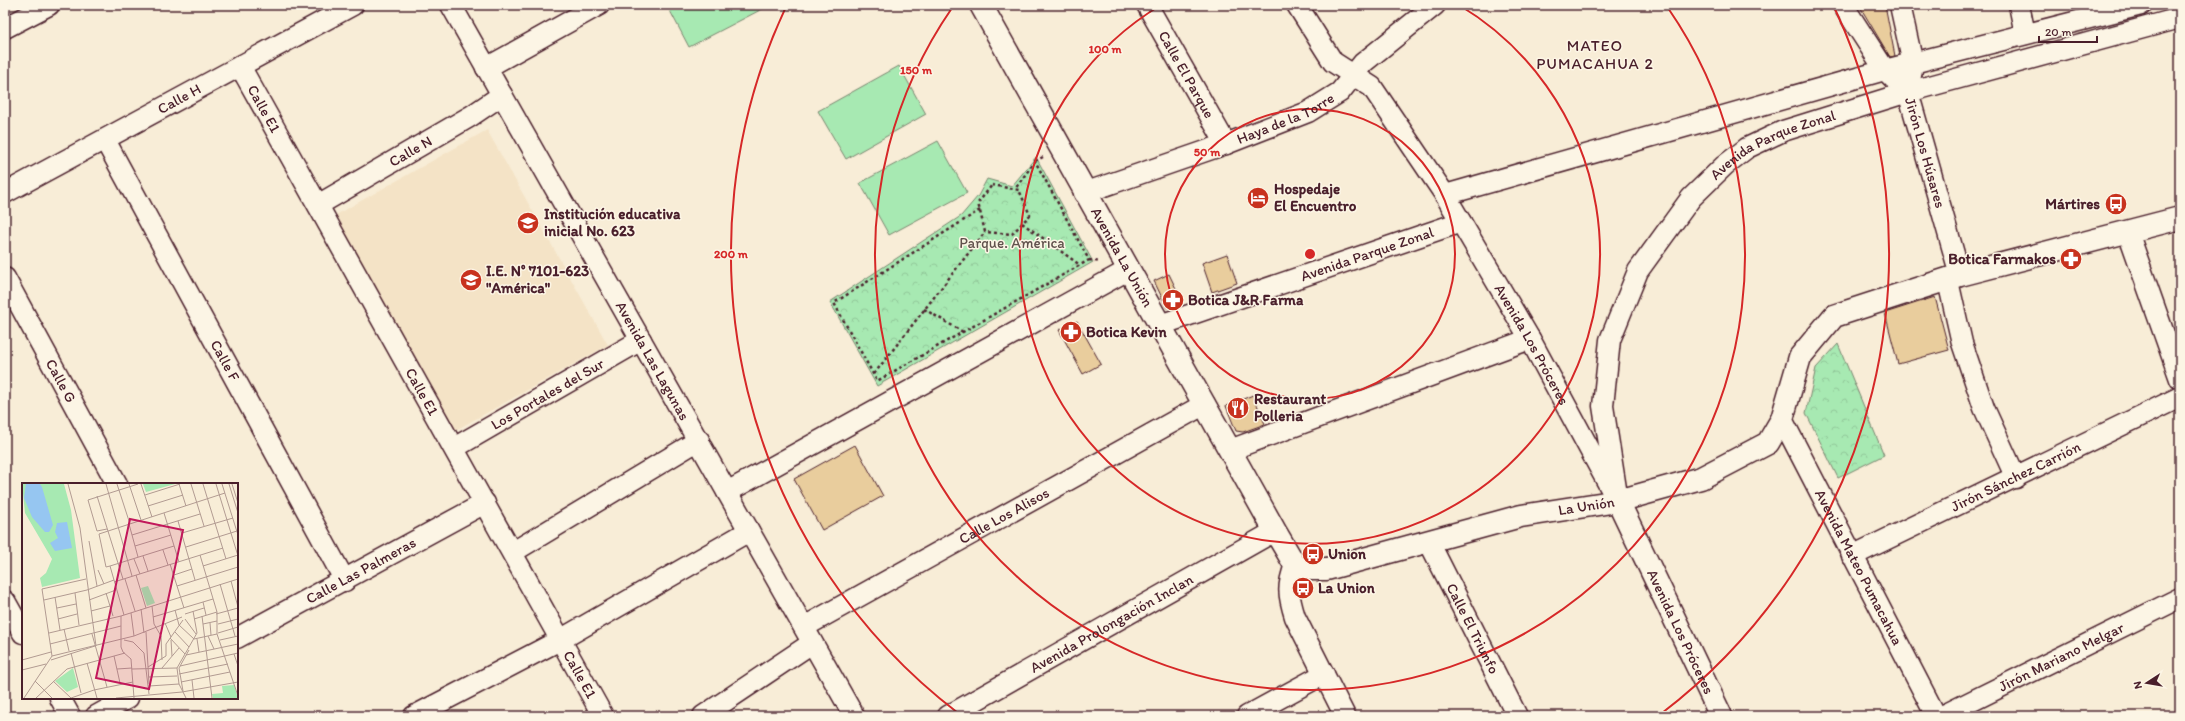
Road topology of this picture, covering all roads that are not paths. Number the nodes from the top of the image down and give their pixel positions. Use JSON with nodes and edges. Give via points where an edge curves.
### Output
{"nodes":[{"id":1,"x":353,"y":5,"type":"edge"},
{"id":2,"x":451,"y":5,"type":"edge"},
{"id":3,"x":599,"y":5,"type":"edge"},
{"id":4,"x":981,"y":5,"type":"edge"},
{"id":5,"x":1147,"y":5,"type":"edge"},
{"id":6,"x":1297,"y":5,"type":"edge"},
{"id":7,"x":1435,"y":5,"type":"edge"},
{"id":8,"x":1844,"y":5,"type":"edge"},
{"id":9,"x":1900,"y":5,"type":"edge"},
{"id":10,"x":2019,"y":5,"type":"edge"},
{"id":11,"x":2141,"y":5,"type":"edge"},
{"id":12,"x":46,"y":6,"type":"edge"},
{"id":13,"x":2180,"y":18,"type":"edge"},
{"id":14,"x":5,"y":28,"type":"edge"},
{"id":15,"x":2025,"y":34,"type":"junction"},
{"id":16,"x":1913,"y":64,"type":"junction"},
{"id":17,"x":240,"y":66,"type":"junction"},
{"id":18,"x":486,"y":68,"type":"junction"},
{"id":19,"x":1885,"y":70,"type":"junction"},
{"id":20,"x":1354,"y":75,"type":"junction"},
{"id":21,"x":1908,"y":92,"type":"junction"},
{"id":22,"x":502,"y":96,"type":"junction"},
{"id":23,"x":105,"y":140,"type":"junction"},
{"id":24,"x":1226,"y":144,"type":"junction"},
{"id":25,"x":5,"y":193,"type":"edge"},
{"id":26,"x":1084,"y":193,"type":"junction"},
{"id":27,"x":1445,"y":195,"type":"junction"},
{"id":28,"x":318,"y":205,"type":"junction"},
{"id":29,"x":2180,"y":218,"type":"edge"},
{"id":30,"x":1461,"y":222,"type":"junction"},
{"id":31,"x":2128,"y":232,"type":"junction"},
{"id":32,"x":1128,"y":270,"type":"junction"},
{"id":33,"x":5,"y":278,"type":"edge"},
{"id":34,"x":1954,"y":278,"type":"junction"},
{"id":35,"x":1160,"y":325,"type":"junction"},
{"id":36,"x":1530,"y":339,"type":"junction"},
{"id":37,"x":641,"y":340,"type":"junction"},
{"id":38,"x":2180,"y":379,"type":"edge"},
{"id":39,"x":2180,"y":397,"type":"edge"},
{"id":40,"x":1205,"y":404,"type":"junction"},
{"id":41,"x":1782,"y":419,"type":"junction"},
{"id":42,"x":699,"y":440,"type":"junction"},
{"id":43,"x":454,"y":448,"type":"junction"},
{"id":44,"x":1230,"y":450,"type":"junction"},
{"id":45,"x":2016,"y":478,"type":"junction"},
{"id":46,"x":116,"y":483,"type":"edge"},
{"id":47,"x":727,"y":492,"type":"junction"},
{"id":48,"x":1618,"y":501,"type":"junction"},
{"id":49,"x":485,"y":503,"type":"junction"},
{"id":50,"x":749,"y":531,"type":"junction"},
{"id":51,"x":1275,"y":531,"type":"junction"},
{"id":52,"x":1429,"y":542,"type":"junction"},
{"id":53,"x":513,"y":552,"type":"junction"},
{"id":54,"x":1852,"y":556,"type":"junction"},
{"id":55,"x":1295,"y":566,"type":"junction"},
{"id":56,"x":345,"y":581,"type":"junction"},
{"id":57,"x":2180,"y":598,"type":"edge"},
{"id":58,"x":5,"y":601,"type":"edge"},
{"id":59,"x":22,"y":631,"type":"edge"},
{"id":60,"x":808,"y":635,"type":"junction"},
{"id":61,"x":238,"y":637,"type":"edge"},
{"id":62,"x":560,"y":640,"type":"junction"},
{"id":63,"x":1324,"y":674,"type":"junction"},
{"id":64,"x":126,"y":699,"type":"edge"},
{"id":65,"x":973,"y":711,"type":"edge"},
{"id":66,"x":96,"y":716,"type":"edge"},
{"id":67,"x":414,"y":716,"type":"edge"},
{"id":68,"x":603,"y":716,"type":"edge"},
{"id":69,"x":703,"y":716,"type":"edge"},
{"id":70,"x":854,"y":716,"type":"edge"},
{"id":71,"x":948,"y":716,"type":"edge"},
{"id":72,"x":1247,"y":716,"type":"edge"},
{"id":73,"x":1345,"y":716,"type":"edge"},
{"id":74,"x":1517,"y":716,"type":"edge"},
{"id":75,"x":1720,"y":716,"type":"edge"},
{"id":76,"x":1936,"y":716,"type":"edge"},
{"id":77,"x":1942,"y":716,"type":"edge"}],
"edges":[{"from":1,"to":17,"type":"street","name":"Calle H"},
{"from":2,"to":18,"type":"street","name":"Avenida Las Lagunas"},
{"from":3,"to":18,"type":"street"},
{"from":4,"to":26,"type":"street","name":"Avenida La Unión"},
{"from":5,"to":24,"type":"street","name":"Calle El Parque"},
{"from":6,"to":20,"type":"street","name":"Avenida Los Próceres","via":[[1334,62]]},
{"from":7,"to":20,"type":"street","name":"Haya de la Torre","via":[[1363,63]]},
{"from":8,"to":19,"type":"street"},
{"from":9,"to":16,"type":"street","name":"Jirón Los Húsares"},
{"from":10,"to":15,"type":"street"},
{"from":11,"to":15,"type":"street","name":"Avenida Parque Zonal"},
{"from":12,"to":14,"type":"street"},
{"from":13,"to":21,"type":"street","name":"Avenida Parque Zonal"},
{"from":15,"to":16,"type":"street","name":"Avenida Parque Zonal"},
{"from":16,"to":19,"type":"street","name":"Avenida Parque Zonal"},
{"from":16,"to":21,"type":"street","name":"Jirón Los Húsares"},
{"from":17,"to":23,"type":"street","name":"Calle H"},
{"from":17,"to":28,"type":"street","name":"Calle E1"},
{"from":18,"to":22,"type":"street","name":"Avenida Las Lagunas"},
{"from":19,"to":21,"type":"street"},
{"from":19,"to":27,"type":"street","name":"Avenida Parque Zonal"},
{"from":20,"to":24,"type":"street","name":"Haya de la Torre","via":[[1340,92],[1308,112]]},
{"from":20,"to":27,"type":"street","name":"Avenida Los Próceres","via":[[1372,87]]},
{"from":21,"to":34,"type":"street","name":"Jirón Los Húsares"},
{"from":21,"to":48,"type":"street","name":"Avenida Parque Zonal","via":[[1783,130],[1747,148],[1691,198],[1638,271],[1610,340],[1603,406]]},
{"from":22,"to":28,"type":"street","name":"Calle N"},
{"from":22,"to":37,"type":"street","name":"Avenida Las Lagunas"},
{"from":23,"to":25,"type":"street","name":"Calle H"},
{"from":23,"to":56,"type":"street","name":"Calle F"},
{"from":24,"to":26,"type":"street","name":"Haya de la Torre"},
{"from":26,"to":32,"type":"street","name":"Avenida La Unión"},
{"from":27,"to":30,"type":"street","name":"Avenida Los Próceres"},
{"from":28,"to":43,"type":"street","name":"Calle E1"},
{"from":29,"to":31,"type":"street"},
{"from":30,"to":35,"type":"street","name":"Avenida Parque Zonal"},
{"from":30,"to":36,"type":"street","name":"Avenida Los Próceres"},
{"from":31,"to":34,"type":"street"},
{"from":31,"to":38,"type":"street"},
{"from":32,"to":35,"type":"street","name":"Avenida La Unión"},
{"from":32,"to":47,"type":"street"},
{"from":33,"to":46,"type":"street","name":"Calle G"},
{"from":34,"to":41,"type":"street","name":"La Unión","via":[[1834,316],[1800,357]]},
{"from":34,"to":45,"type":"street","name":"Jirón Los Húsares","via":[[1962,343],[1984,408]]},
{"from":35,"to":40,"type":"street","name":"Avenida La Unión"},
{"from":36,"to":44,"type":"street"},
{"from":36,"to":48,"type":"street","name":"Avenida Los Próceres"},
{"from":37,"to":42,"type":"street","name":"Avenida Las Lagunas"},
{"from":37,"to":43,"type":"street","name":"Los Portales del Sur"},
{"from":39,"to":45,"type":"street","name":"Jirón Sánchez Carrión"},
{"from":40,"to":44,"type":"street","name":"Avenida La Unión"},
{"from":40,"to":60,"type":"street","name":"Calle Los Alisos"},
{"from":41,"to":48,"type":"street","name":"La Unión","via":[[1768,443],[1701,478]]},
{"from":41,"to":54,"type":"street","name":"Avenida Mateo Pumacahua"},
{"from":42,"to":47,"type":"street","name":"Avenida Las Lagunas"},
{"from":42,"to":53,"type":"street"},
{"from":43,"to":49,"type":"street","name":"Calle E1"},
{"from":44,"to":51,"type":"street","name":"Avenida La Unión"},
{"from":45,"to":54,"type":"street","name":"Jirón Sánchez Carrión"},
{"from":47,"to":50,"type":"street","name":"Avenida Las Lagunas"},
{"from":48,"to":52,"type":"street","name":"La Unión","via":[[1521,516]]},
{"from":48,"to":75,"type":"street","name":"Avenida Los Próceres"},
{"from":49,"to":53,"type":"street","name":"Calle E1"},
{"from":49,"to":56,"type":"street","name":"Calle Las Palmeras"},
{"from":50,"to":60,"type":"street","name":"Avenida Las Lagunas"},
{"from":50,"to":62,"type":"street"},
{"from":51,"to":55,"type":"street"},
{"from":51,"to":65,"type":"street","name":"Avenida Prolongación Inclan"},
{"from":52,"to":55,"type":"street","name":"La Unión","via":[[1327,569]]},
{"from":52,"to":74,"type":"street","name":"Calle El Triunfo"},
{"from":53,"to":62,"type":"street","name":"Calle E1"},
{"from":54,"to":76,"type":"street","name":"Avenida Mateo Pumacahua"},
{"from":55,"to":63,"type":"street","via":[[1288,582],[1290,600],[1295,616]]},
{"from":56,"to":61,"type":"street","name":"Calle Las Palmeras"},
{"from":57,"to":77,"type":"street","name":"Jirón Mariano Melgar"},
{"from":58,"to":59,"type":"street"},
{"from":60,"to":69,"type":"street","name":"Calle Los Alisos"},
{"from":60,"to":70,"type":"street","name":"Avenida Las Lagunas"},
{"from":62,"to":67,"type":"street"},
{"from":62,"to":68,"type":"street","name":"Calle E1"},
{"from":63,"to":72,"type":"street"},
{"from":63,"to":73,"type":"street"},
{"from":64,"to":66,"type":"street"},
{"from":65,"to":71,"type":"street","name":"Avenida Prolongación Inclan"}]}
